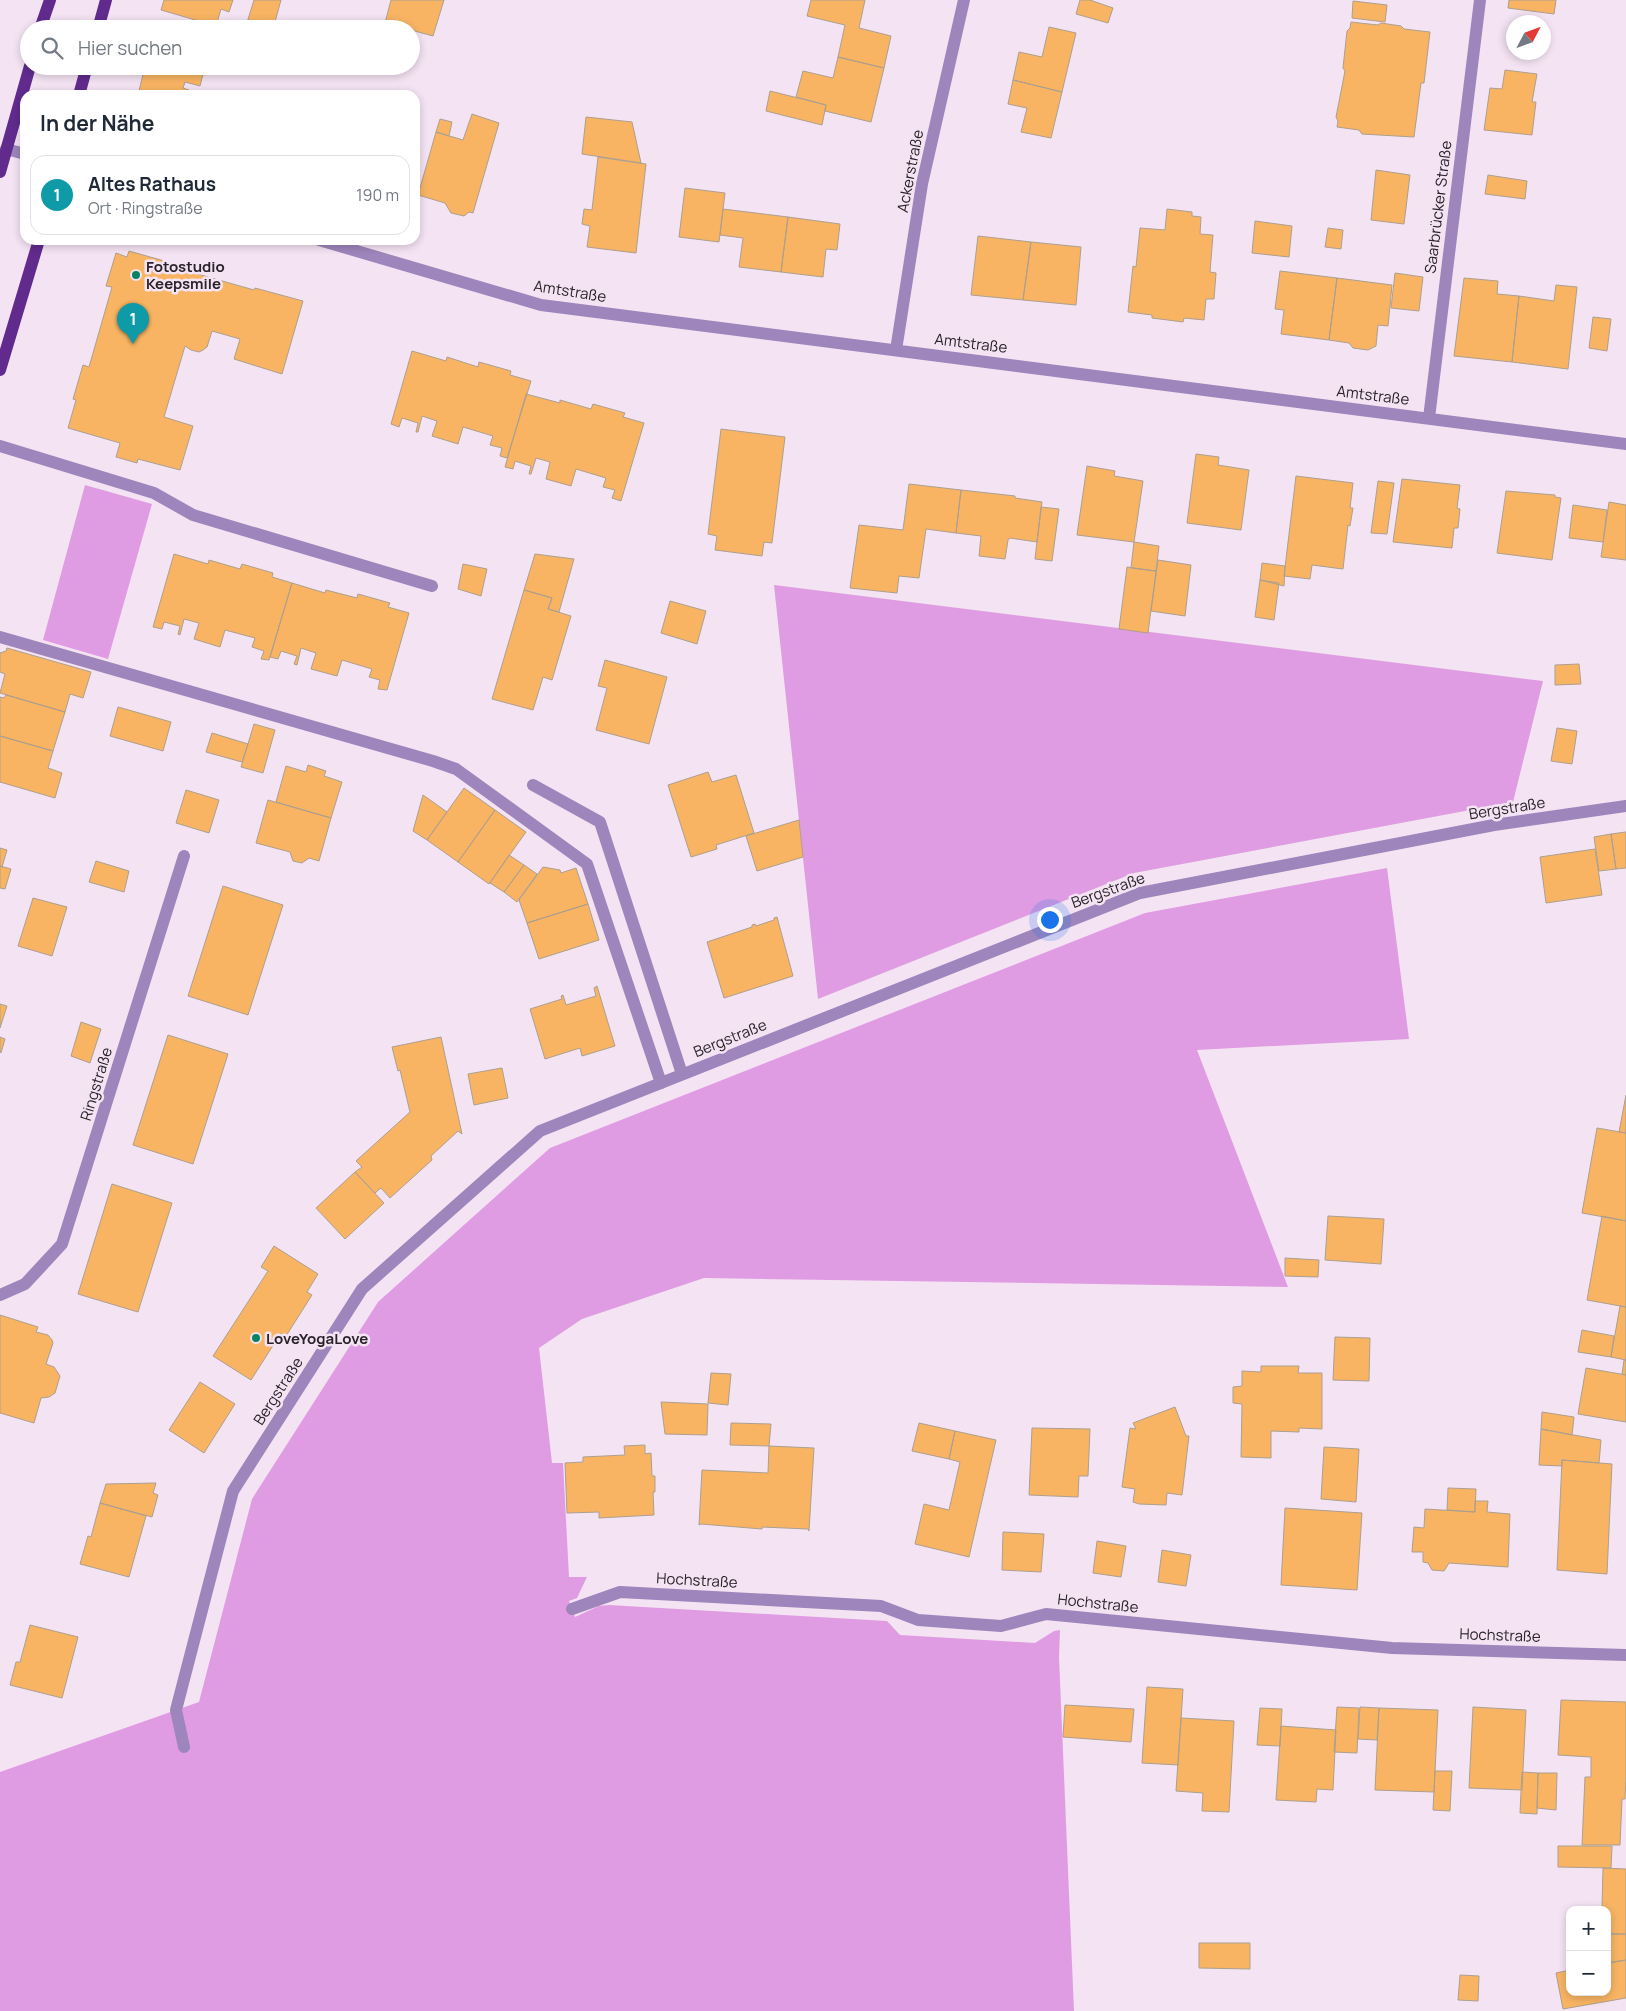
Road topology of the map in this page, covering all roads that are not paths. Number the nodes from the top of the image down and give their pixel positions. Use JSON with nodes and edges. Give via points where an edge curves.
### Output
{"nodes":[{"id":1,"x":50,"y":0,"type":"edge"},
{"id":2,"x":106,"y":0,"type":"edge"},
{"id":3,"x":964,"y":0,"type":"edge"},
{"id":4,"x":1480,"y":0,"type":"edge"},
{"id":5,"x":43,"y":20,"type":"edge"},
{"id":6,"x":100,"y":20,"type":"edge"},
{"id":7,"x":27,"y":75,"type":"edge"},
{"id":8,"x":85,"y":75,"type":"edge"},
{"id":9,"x":23,"y":90,"type":"edge"},
{"id":10,"x":80,"y":90,"type":"edge"},
{"id":11,"x":20,"y":101,"type":"edge"},
{"id":12,"x":6,"y":149,"type":"junction"},
{"id":13,"x":20,"y":153,"type":"edge"},
{"id":14,"x":0,"y":172,"type":"edge"},
{"id":15,"x":37,"y":245,"type":"edge"},
{"id":16,"x":336,"y":245,"type":"edge"},
{"id":17,"x":896,"y":350,"type":"junction"},
{"id":18,"x":0,"y":370,"type":"edge"},
{"id":19,"x":1429,"y":418,"type":"junction"},
{"id":20,"x":1626,"y":444,"type":"edge"},
{"id":21,"x":0,"y":446,"type":"edge"},
{"id":22,"x":432,"y":586,"type":"dead end"},
{"id":23,"x":0,"y":637,"type":"edge"},
{"id":24,"x":533,"y":785,"type":"dead end"},
{"id":25,"x":1626,"y":806,"type":"edge"},
{"id":26,"x":184,"y":856,"type":"dead end"},
{"id":27,"x":682,"y":1074,"type":"junction"},
{"id":28,"x":661,"y":1083,"type":"junction"},
{"id":29,"x":0,"y":1295,"type":"edge"},
{"id":30,"x":572,"y":1609,"type":"dead end"},
{"id":31,"x":1626,"y":1655,"type":"edge"},
{"id":32,"x":184,"y":1747,"type":"dead end"}],
"edges":[{"from":1,"to":5,"type":"main road"},
{"from":2,"to":6,"type":"main road"},
{"from":3,"to":17,"type":"street","name":"Ackerstraße","via":[[922,184]]},
{"from":4,"to":19,"type":"street","name":"Saarbrücker Straße"},
{"from":7,"to":9,"type":"main road"},
{"from":8,"to":10,"type":"main road"},
{"from":11,"to":12,"type":"main road"},
{"from":12,"to":13,"type":"street"},
{"from":12,"to":14,"type":"main road"},
{"from":15,"to":18,"type":"main road"},
{"from":16,"to":17,"type":"street","name":"Amtstraße","via":[[541,305]]},
{"from":17,"to":19,"type":"street","name":"Amtstraße"},
{"from":19,"to":20,"type":"street","name":"Amtstraße"},
{"from":21,"to":22,"type":"street","via":[[154,493],[193,515]]},
{"from":23,"to":28,"type":"street","via":[[456,770],[587,864]]},
{"from":24,"to":27,"type":"street","name":"Bergstraße","via":[[600,822]]},
{"from":25,"to":27,"type":"street","name":"Bergstraße","via":[[1494,825],[1140,893]]},
{"from":26,"to":29,"type":"street","name":"Ringstraße","via":[[62,1244],[26,1284]]},
{"from":27,"to":28,"type":"street","name":"Bergstraße"},
{"from":28,"to":32,"type":"street","name":"Bergstraße","via":[[540,1131],[362,1289],[233,1491],[176,1710]]},
{"from":30,"to":31,"type":"street","name":"Hochstraße","via":[[620,1592],[881,1606],[918,1620],[951,1623],[1001,1626],[1046,1614],[1392,1648]]}]}
